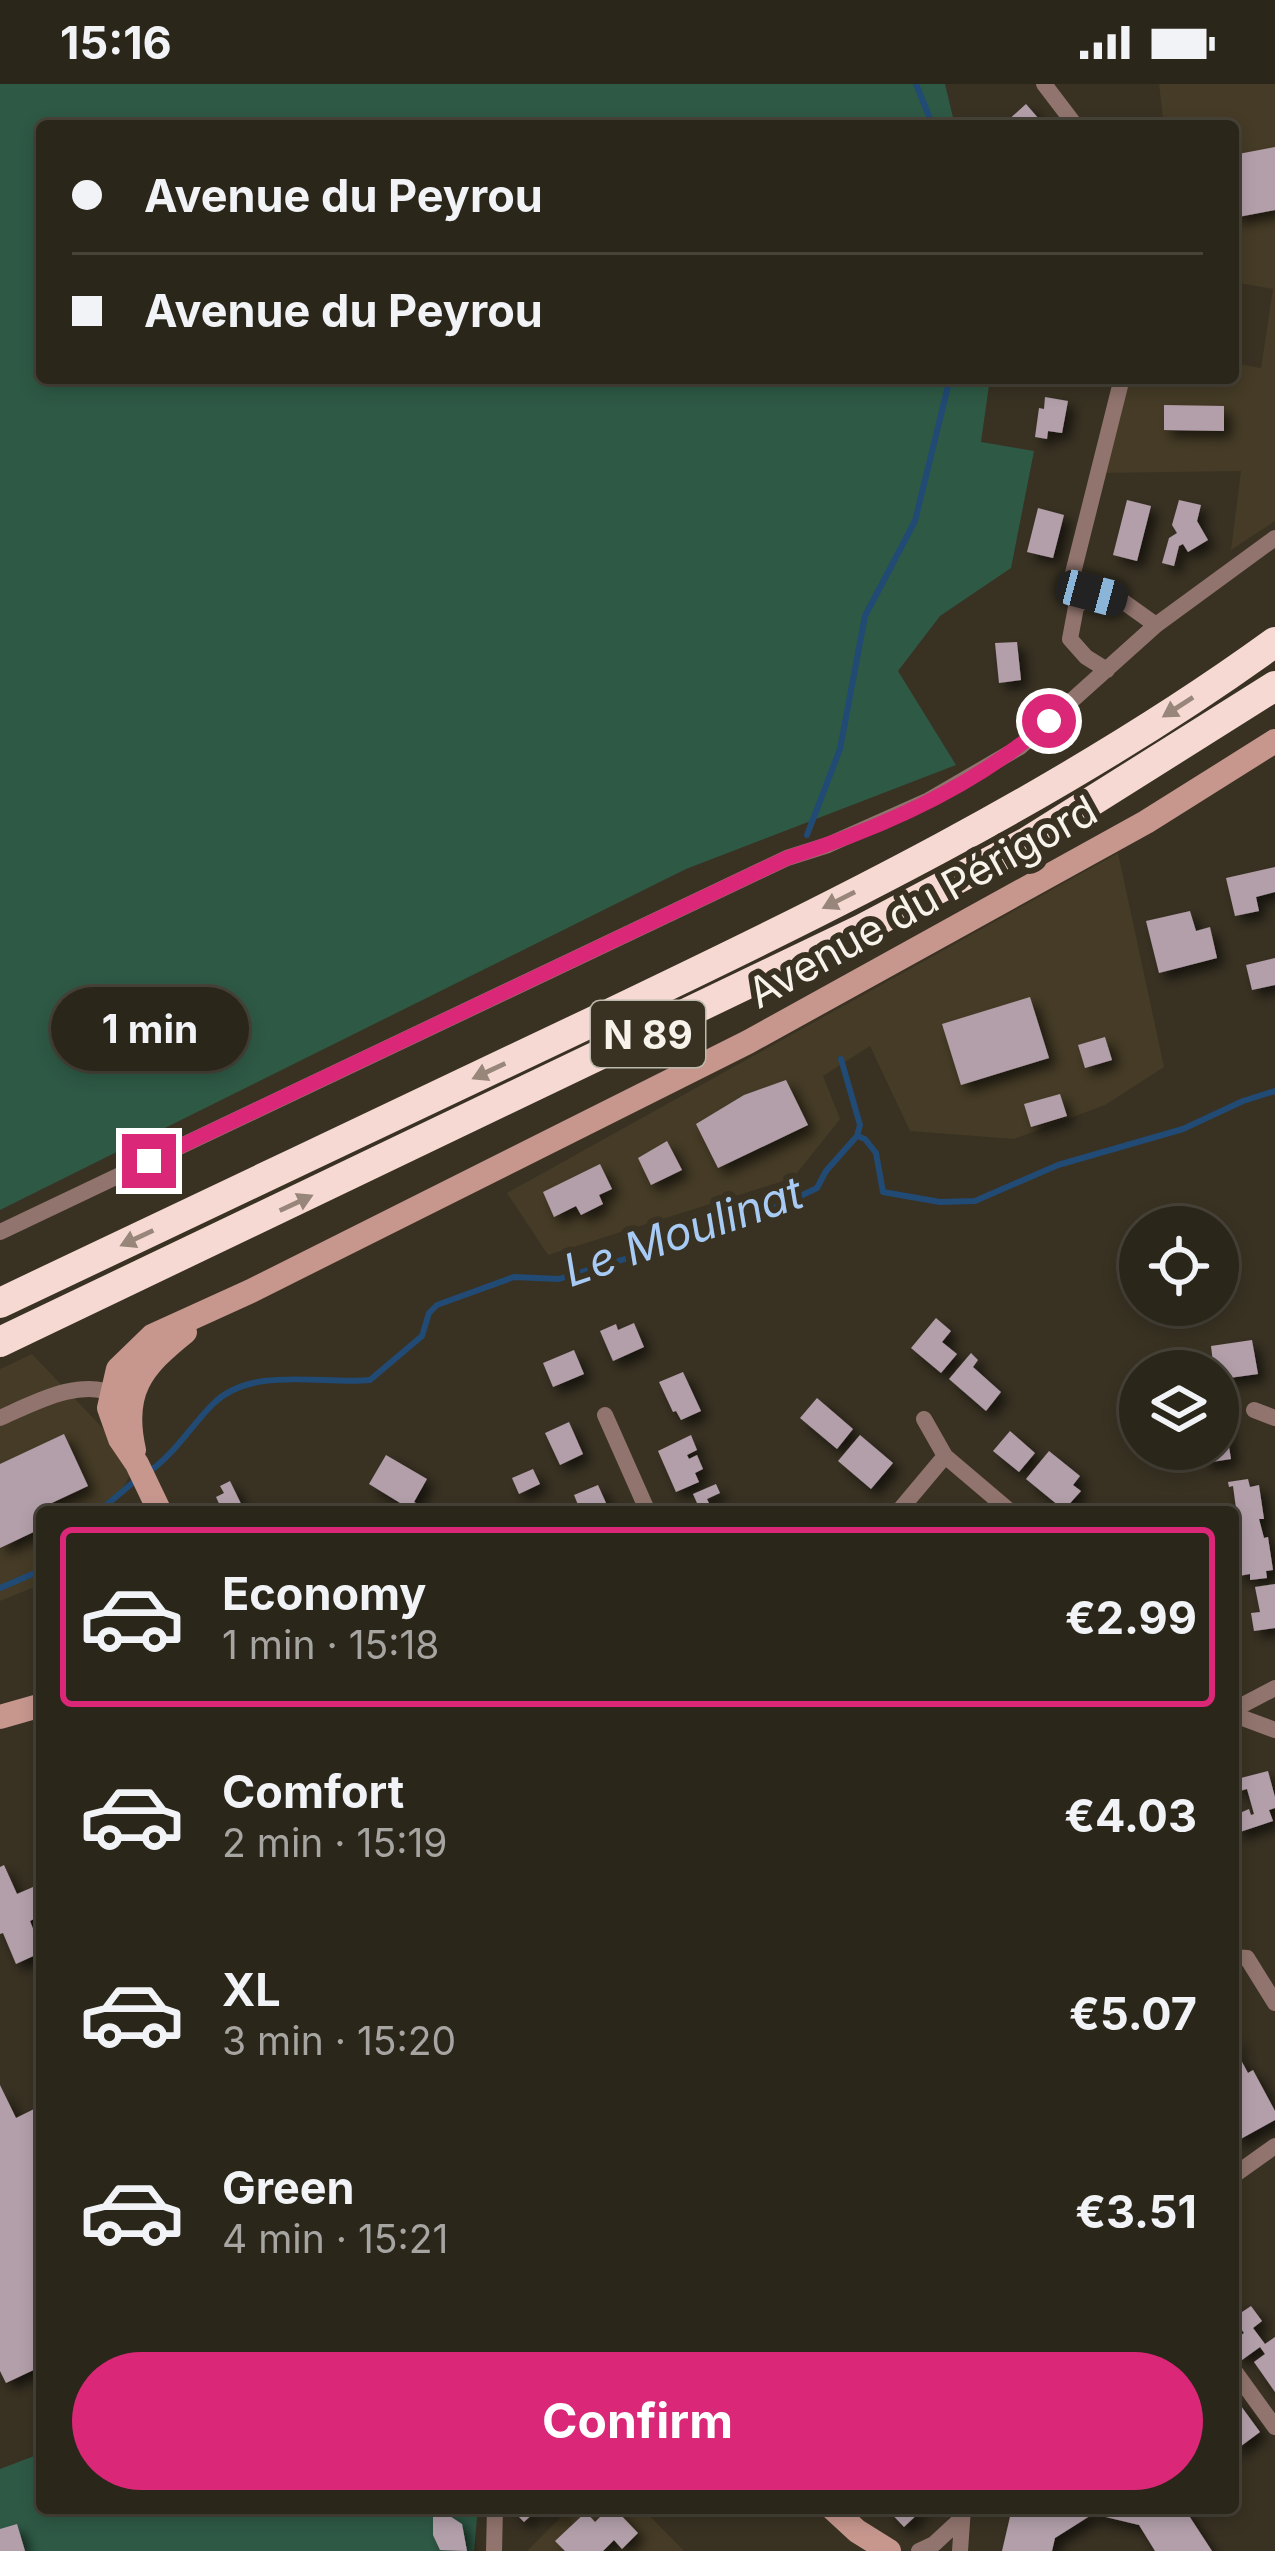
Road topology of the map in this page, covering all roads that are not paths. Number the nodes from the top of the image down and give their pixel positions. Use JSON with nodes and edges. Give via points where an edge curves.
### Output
{"nodes":[{"id":1,"x":1044,"y":84,"type":"edge"},
{"id":2,"x":1071,"y":120,"type":"edge"},
{"id":3,"x":1120,"y":384,"type":"edge"},
{"id":4,"x":1275,"y":538,"type":"edge"},
{"id":5,"x":1076,"y":607,"type":"junction"},
{"id":6,"x":1156,"y":626,"type":"junction"},
{"id":7,"x":1275,"y":641,"type":"edge"},
{"id":8,"x":1107,"y":670,"type":"junction"},
{"id":9,"x":1275,"y":686,"type":"edge"},
{"id":10,"x":1275,"y":741,"type":"edge"},
{"id":11,"x":0,"y":1232,"type":"edge"},
{"id":12,"x":0,"y":1303,"type":"edge"},
{"id":13,"x":212,"y":1310,"type":"junction"},
{"id":14,"x":0,"y":1342,"type":"edge"},
{"id":15,"x":140,"y":1379,"type":"junction"},
{"id":16,"x":110,"y":1391,"type":"junction"},
{"id":17,"x":1255,"y":1410,"type":"dead end"},
{"id":18,"x":605,"y":1415,"type":"dead end"},
{"id":19,"x":0,"y":1418,"type":"edge"},
{"id":20,"x":1275,"y":1418,"type":"edge"},
{"id":21,"x":924,"y":1419,"type":"dead end"},
{"id":22,"x":130,"y":1433,"type":"junction"},
{"id":23,"x":944,"y":1456,"type":"junction"},
{"id":24,"x":137,"y":1464,"type":"junction"},
{"id":25,"x":155,"y":1500,"type":"edge"},
{"id":26,"x":645,"y":1506,"type":"edge"},
{"id":27,"x":903,"y":1506,"type":"edge"},
{"id":28,"x":1004,"y":1506,"type":"edge"},
{"id":29,"x":1275,"y":1688,"type":"edge"},
{"id":30,"x":1239,"y":1707,"type":"edge"},
{"id":31,"x":36,"y":1708,"type":"edge"},
{"id":32,"x":1239,"y":1716,"type":"edge"},
{"id":33,"x":0,"y":1717,"type":"edge"},
{"id":34,"x":1275,"y":1730,"type":"edge"},
{"id":35,"x":1239,"y":1957,"type":"edge"},
{"id":36,"x":1275,"y":2003,"type":"edge"},
{"id":37,"x":1275,"y":2146,"type":"edge"},
{"id":38,"x":1239,"y":2172,"type":"edge"},
{"id":39,"x":1239,"y":2376,"type":"edge"},
{"id":40,"x":1275,"y":2427,"type":"edge"},
{"id":41,"x":495,"y":2514,"type":"edge"},
{"id":42,"x":839,"y":2514,"type":"edge"},
{"id":43,"x":962,"y":2514,"type":"edge"},
{"id":44,"x":494,"y":2551,"type":"edge"},
{"id":45,"x":889,"y":2551,"type":"edge"},
{"id":46,"x":919,"y":2551,"type":"edge"},
{"id":47,"x":960,"y":2551,"type":"edge"}],
"edges":[{"from":1,"to":2,"type":"street"},
{"from":3,"to":5,"type":"street","via":[[1073,573]]},
{"from":4,"to":6,"type":"street"},
{"from":5,"to":6,"type":"street","via":[[1092,593],[1121,601]]},
{"from":5,"to":8,"type":"street","via":[[1070,639]]},
{"from":6,"to":8,"type":"street"},
{"from":7,"to":12,"type":"highway","number":"N 89","one_way":true,"via":[[1084,766],[874,882]]},
{"from":8,"to":11,"type":"street","via":[[1020,747],[929,800],[787,858]]},
{"from":14,"to":9,"type":"highway","number":"N 89","one_way":true,"via":[[862,929],[1027,842]]},
{"from":10,"to":13,"type":"street","name":"Avenue du Périgord","via":[[1181,802],[748,1042]]},
{"from":13,"to":15,"type":"street","name":"Avenue du Périgord"},
{"from":13,"to":16,"type":"street","name":"Avenue du Périgord","via":[[137,1347]]},
{"from":15,"to":16,"type":"street"},
{"from":15,"to":22,"type":"street"},
{"from":16,"to":19,"type":"street","via":[[66,1391]]},
{"from":16,"to":22,"type":"street"},
{"from":16,"to":24,"type":"street","via":[[111,1421]]},
{"from":17,"to":20,"type":"street"},
{"from":18,"to":26,"type":"street"},
{"from":21,"to":23,"type":"street"},
{"from":22,"to":24,"type":"street"},
{"from":23,"to":27,"type":"street"},
{"from":23,"to":28,"type":"street"},
{"from":24,"to":25,"type":"street"},
{"from":29,"to":30,"type":"street"},
{"from":31,"to":33,"type":"street"},
{"from":32,"to":34,"type":"street"},
{"from":35,"to":36,"type":"street"},
{"from":37,"to":38,"type":"street"},
{"from":39,"to":40,"type":"street"},
{"from":41,"to":44,"type":"street"},
{"from":42,"to":45,"type":"street"},
{"from":43,"to":46,"type":"street"},
{"from":43,"to":47,"type":"street"}]}
